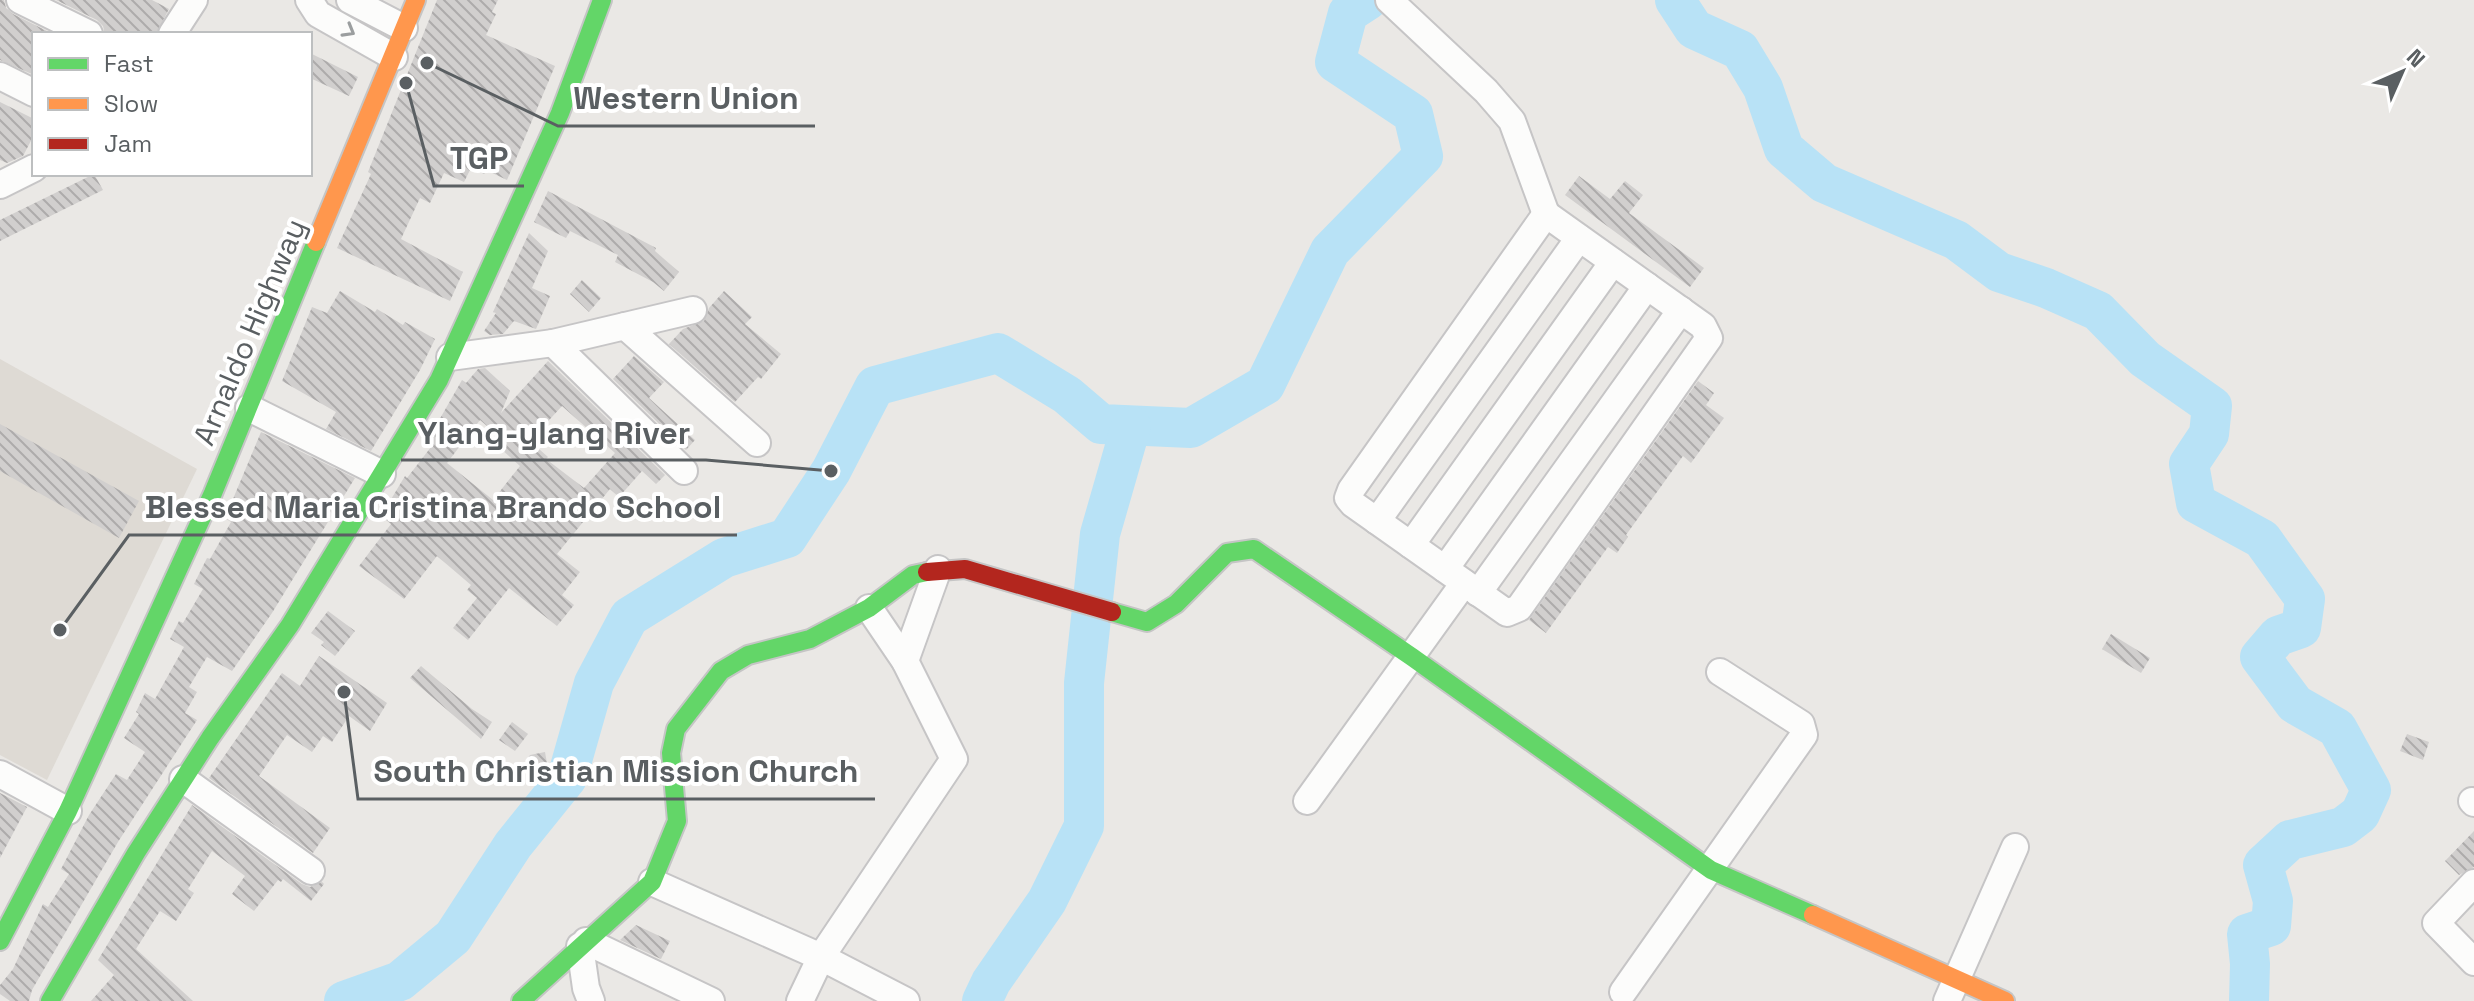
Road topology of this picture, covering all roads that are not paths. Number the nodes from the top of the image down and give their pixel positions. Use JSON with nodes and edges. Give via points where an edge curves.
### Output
{"nodes":[{"id":1,"x":20,"y":0,"type":"edge"},
{"id":2,"x":309,"y":0,"type":"edge"},
{"id":3,"x":350,"y":0,"type":"edge"},
{"id":4,"x":416,"y":0,"type":"edge"},
{"id":5,"x":602,"y":0,"type":"edge"},
{"id":6,"x":1389,"y":0,"type":"edge"},
{"id":7,"x":188,"y":2,"type":"edge"},
{"id":8,"x":404,"y":28,"type":"junction"},
{"id":9,"x":85,"y":32,"type":"edge"},
{"id":10,"x":173,"y":32,"type":"edge"},
{"id":11,"x":394,"y":57,"type":"junction"},
{"id":12,"x":0,"y":76,"type":"edge"},
{"id":13,"x":32,"y":92,"type":"edge"},
{"id":14,"x":1546,"y":214,"type":"junction"},
{"id":15,"x":1579,"y":238,"type":"junction"},
{"id":16,"x":1613,"y":262,"type":"junction"},
{"id":17,"x":1647,"y":286,"type":"junction"},
{"id":18,"x":693,"y":310,"type":"dead end"},
{"id":19,"x":1681,"y":310,"type":"junction"},
{"id":20,"x":625,"y":326,"type":"junction"},
{"id":21,"x":553,"y":343,"type":"junction"},
{"id":22,"x":450,"y":357,"type":"junction"},
{"id":23,"x":249,"y":408,"type":"junction"},
{"id":24,"x":757,"y":443,"type":"dead end"},
{"id":25,"x":684,"y":471,"type":"dead end"},
{"id":26,"x":382,"y":474,"type":"junction"},
{"id":27,"x":1377,"y":521,"type":"junction"},
{"id":28,"x":1411,"y":545,"type":"junction"},
{"id":29,"x":938,"y":569,"type":"junction"},
{"id":30,"x":1462,"y":582,"type":"junction"},
{"id":31,"x":869,"y":608,"type":"junction"},
{"id":32,"x":1412,"y":657,"type":"junction"},
{"id":33,"x":905,"y":661,"type":"junction"},
{"id":34,"x":1720,"y":672,"type":"dead end"},
{"id":35,"x":0,"y":774,"type":"edge"},
{"id":36,"x":183,"y":779,"type":"junction"},
{"id":37,"x":1307,"y":801,"type":"dead end"},
{"id":38,"x":68,"y":811,"type":"junction"},
{"id":39,"x":2015,"y":847,"type":"dead end"},
{"id":40,"x":1711,"y":870,"type":"junction"},
{"id":41,"x":311,"y":871,"type":"dead end"},
{"id":42,"x":652,"y":882,"type":"junction"},
{"id":43,"x":2474,"y":883,"type":"edge"},
{"id":44,"x":0,"y":941,"type":"edge"},
{"id":45,"x":583,"y":943,"type":"junction"},
{"id":46,"x":821,"y":957,"type":"junction"},
{"id":47,"x":2474,"y":962,"type":"edge"},
{"id":48,"x":1952,"y":990,"type":"edge"},
{"id":49,"x":1623,"y":992,"type":"dead end"},
{"id":50,"x":894,"y":998,"type":"edge"},
{"id":51,"x":50,"y":1001,"type":"edge"},
{"id":52,"x":521,"y":1001,"type":"edge"},
{"id":53,"x":591,"y":1001,"type":"edge"},
{"id":54,"x":711,"y":1001,"type":"edge"},
{"id":55,"x":800,"y":1001,"type":"edge"},
{"id":56,"x":2005,"y":1001,"type":"edge"}],
"edges":[{"from":1,"to":9,"type":"street"},
{"from":2,"to":11,"type":"street","one_way":true,"via":[[318,14]]},
{"from":3,"to":8,"type":"street"},
{"from":4,"to":8,"type":"street","name":"Arnaldo Highway"},
{"from":5,"to":22,"type":"street","via":[[560,113]]},
{"from":6,"to":14,"type":"street","via":[[1512,121]]},
{"from":7,"to":10,"type":"street"},
{"from":8,"to":11,"type":"street","name":"Arnaldo Highway"},
{"from":11,"to":23,"type":"street","name":"Arnaldo Highway"},
{"from":12,"to":13,"type":"street"},
{"from":14,"to":15,"type":"street"},
{"from":14,"to":27,"type":"street","via":[[1349,494],[1353,504]]},
{"from":15,"to":16,"type":"street"},
{"from":15,"to":27,"type":"street"},
{"from":16,"to":17,"type":"street"},
{"from":16,"to":28,"type":"street"},
{"from":17,"to":19,"type":"street"},
{"from":17,"to":30,"type":"street"},
{"from":18,"to":20,"type":"street"},
{"from":19,"to":30,"type":"street"},
{"from":19,"to":30,"type":"street","via":[[1707,330],[1707,342],[1519,608],[1507,613]]},
{"from":20,"to":21,"type":"street"},
{"from":20,"to":24,"type":"street"},
{"from":21,"to":22,"type":"street"},
{"from":21,"to":25,"type":"street"},
{"from":22,"to":26,"type":"street"},
{"from":23,"to":26,"type":"street"},
{"from":23,"to":38,"type":"street","name":"Arnaldo Highway"},
{"from":26,"to":36,"type":"street","via":[[290,625]]},
{"from":27,"to":28,"type":"street"},
{"from":28,"to":30,"type":"street"},
{"from":29,"to":31,"type":"street","via":[[913,575]]},
{"from":29,"to":32,"type":"street","via":[[965,569],[1147,622],[1176,604],[1227,553],[1254,549]]},
{"from":29,"to":33,"type":"street"},
{"from":30,"to":32,"type":"street"},
{"from":31,"to":33,"type":"street"},
{"from":31,"to":42,"type":"street","via":[[810,639],[748,655],[721,671],[676,729],[671,753],[677,821]]},
{"from":32,"to":37,"type":"street"},
{"from":32,"to":40,"type":"street"},
{"from":33,"to":46,"type":"street","via":[[954,759]]},
{"from":34,"to":40,"type":"street","via":[[1801,724],[1804,735]]},
{"from":35,"to":38,"type":"street"},
{"from":36,"to":41,"type":"street"},
{"from":36,"to":51,"type":"street"},
{"from":38,"to":44,"type":"street","name":"Arnaldo Highway"},
{"from":39,"to":48,"type":"street"},
{"from":40,"to":48,"type":"street"},
{"from":40,"to":49,"type":"street"},
{"from":42,"to":45,"type":"street"},
{"from":42,"to":46,"type":"street"},
{"from":43,"to":47,"type":"street","via":[[2436,923]]},
{"from":45,"to":52,"type":"street"},
{"from":45,"to":53,"type":"street"},
{"from":45,"to":54,"type":"street"},
{"from":46,"to":50,"type":"street"},
{"from":46,"to":55,"type":"street"},
{"from":48,"to":56,"type":"street"}]}
